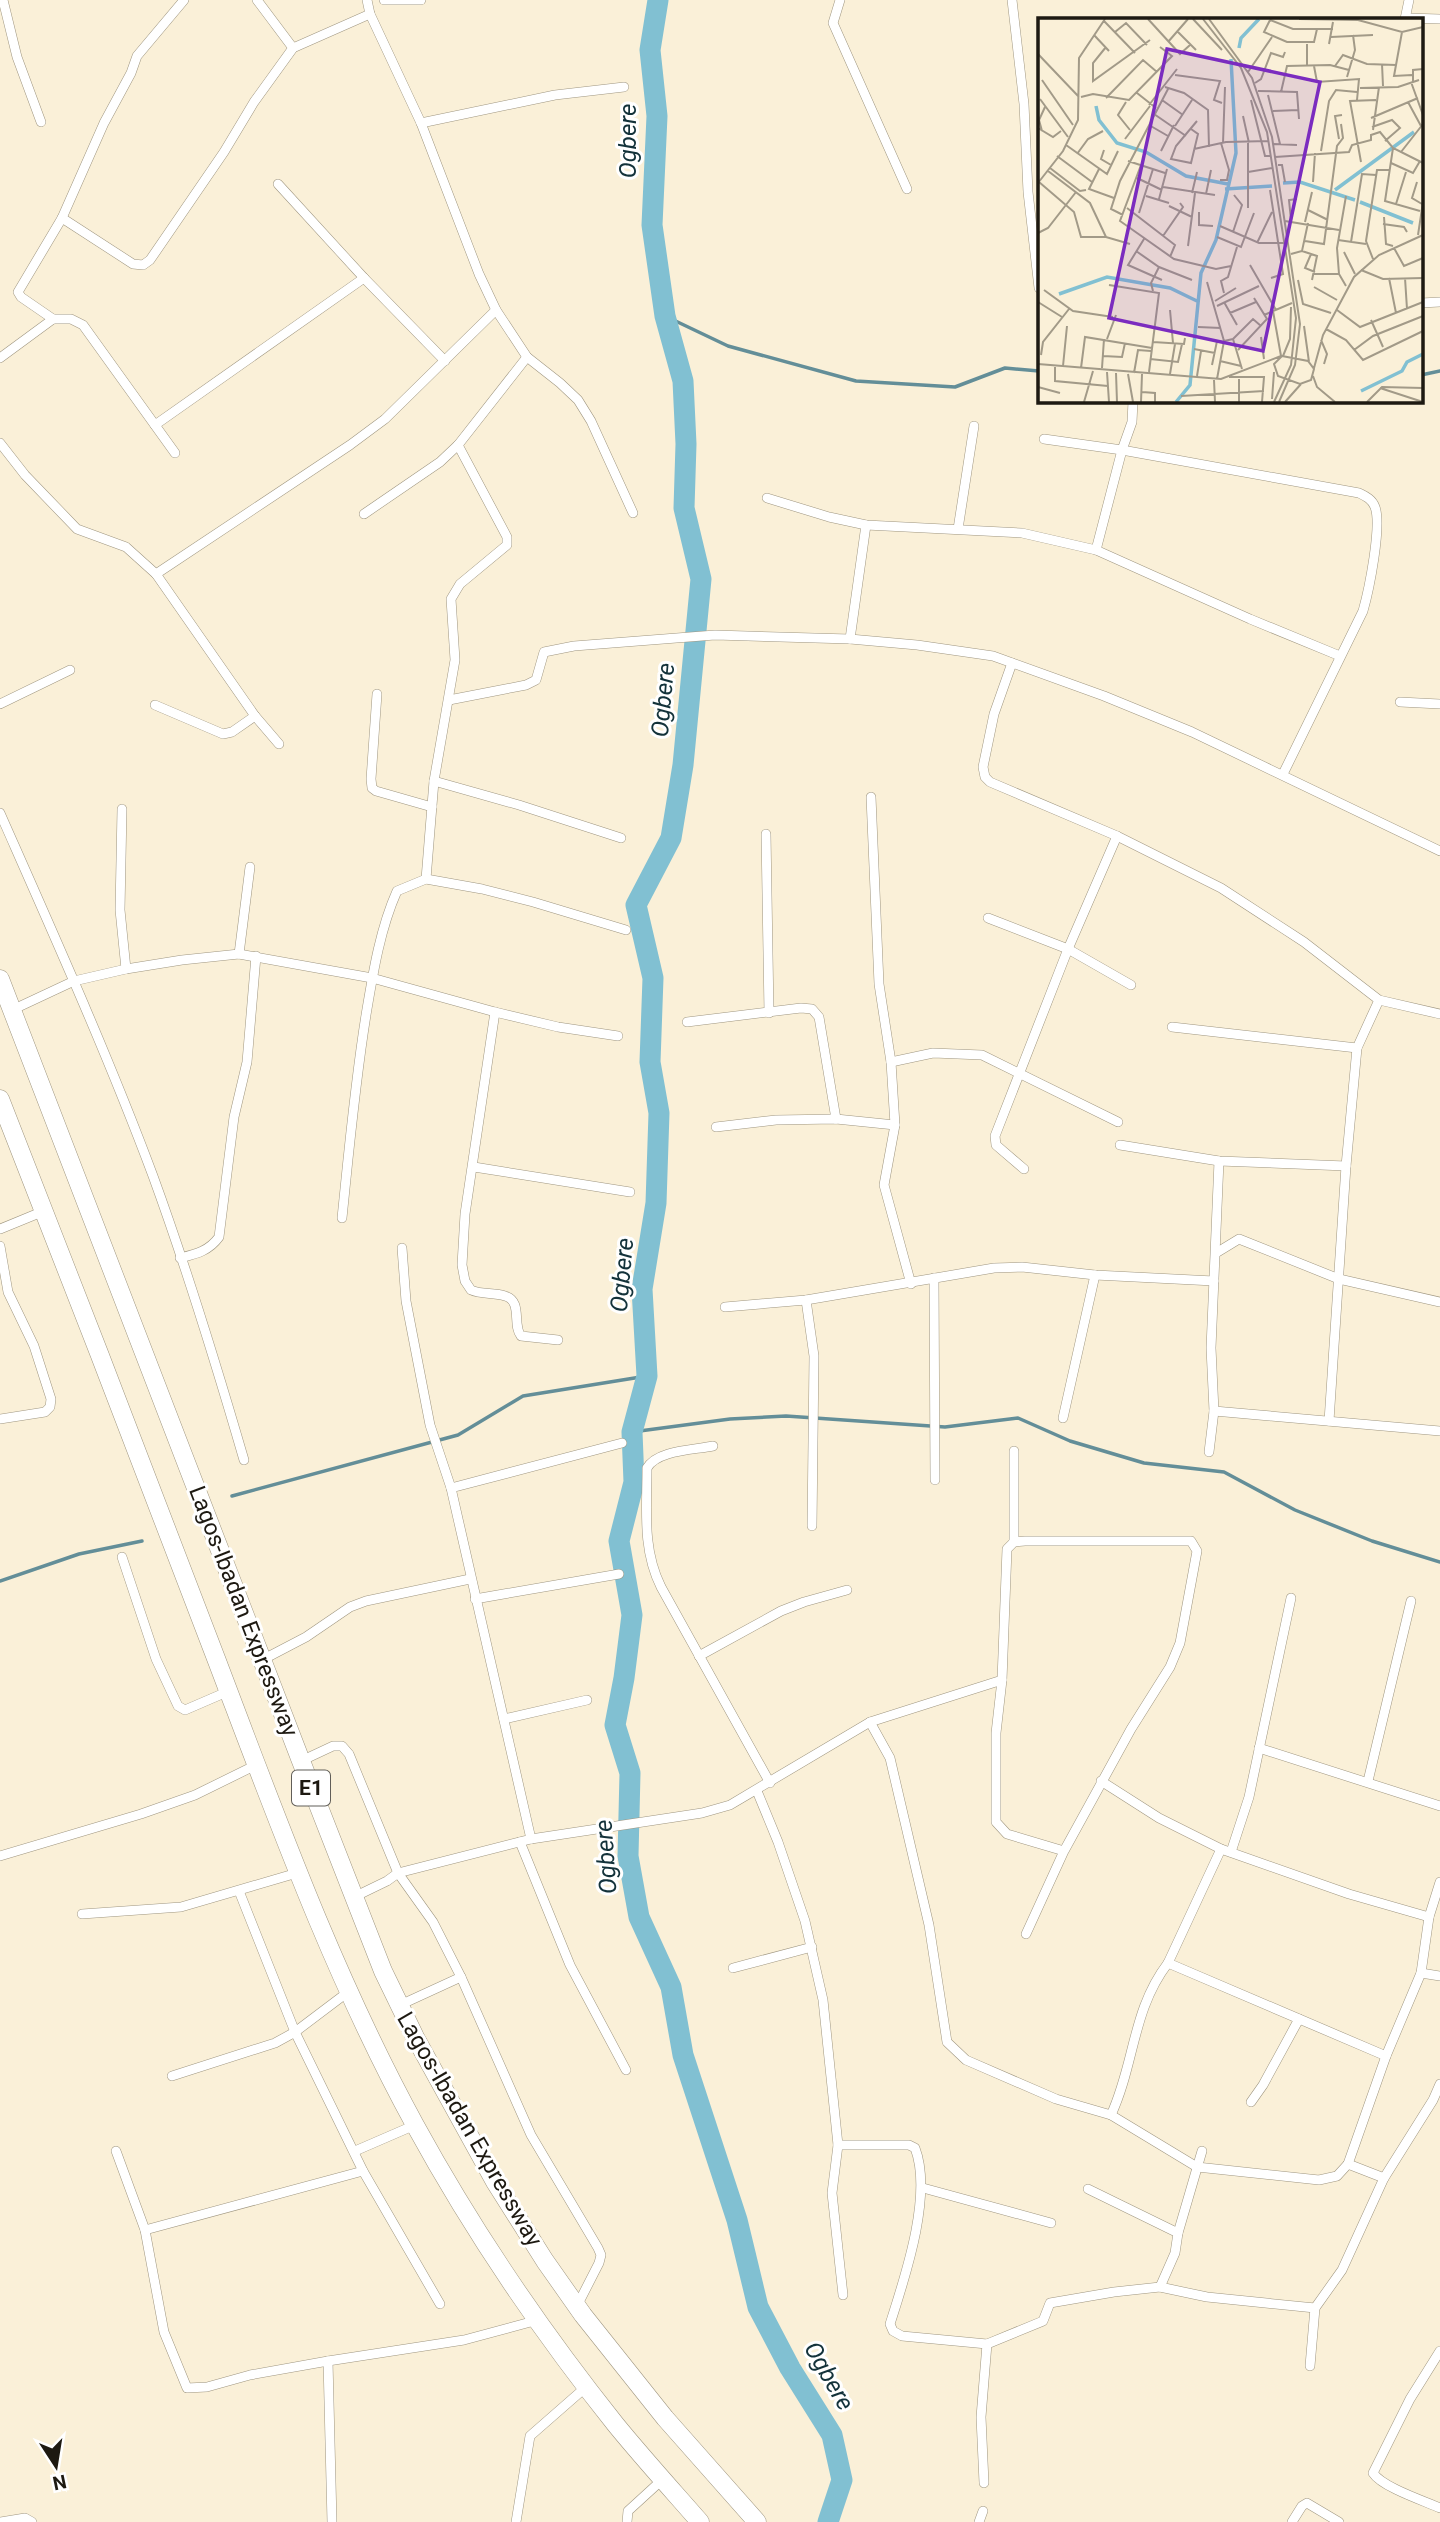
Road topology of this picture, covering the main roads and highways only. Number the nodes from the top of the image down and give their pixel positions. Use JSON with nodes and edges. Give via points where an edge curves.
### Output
{"nodes":[{"id":1,"x":0,"y":979,"type":"edge"},
{"id":2,"x":0,"y":1099,"type":"edge"},
{"id":3,"x":700,"y":2522,"type":"edge"},
{"id":4,"x":757,"y":2522,"type":"edge"}],
"edges":[{"from":1,"to":4,"type":"highway","name":"Lagos-Ibadan Expressway","number":"E1","via":[[383,1971],[495,2182],[577,2305],[665,2418]]},
{"from":2,"to":3,"type":"highway","name":"Lagos-Ibadan Expressway","number":"E1","via":[[297,1872],[348,1992],[415,2125],[474,2226],[586,2387]]}]}
